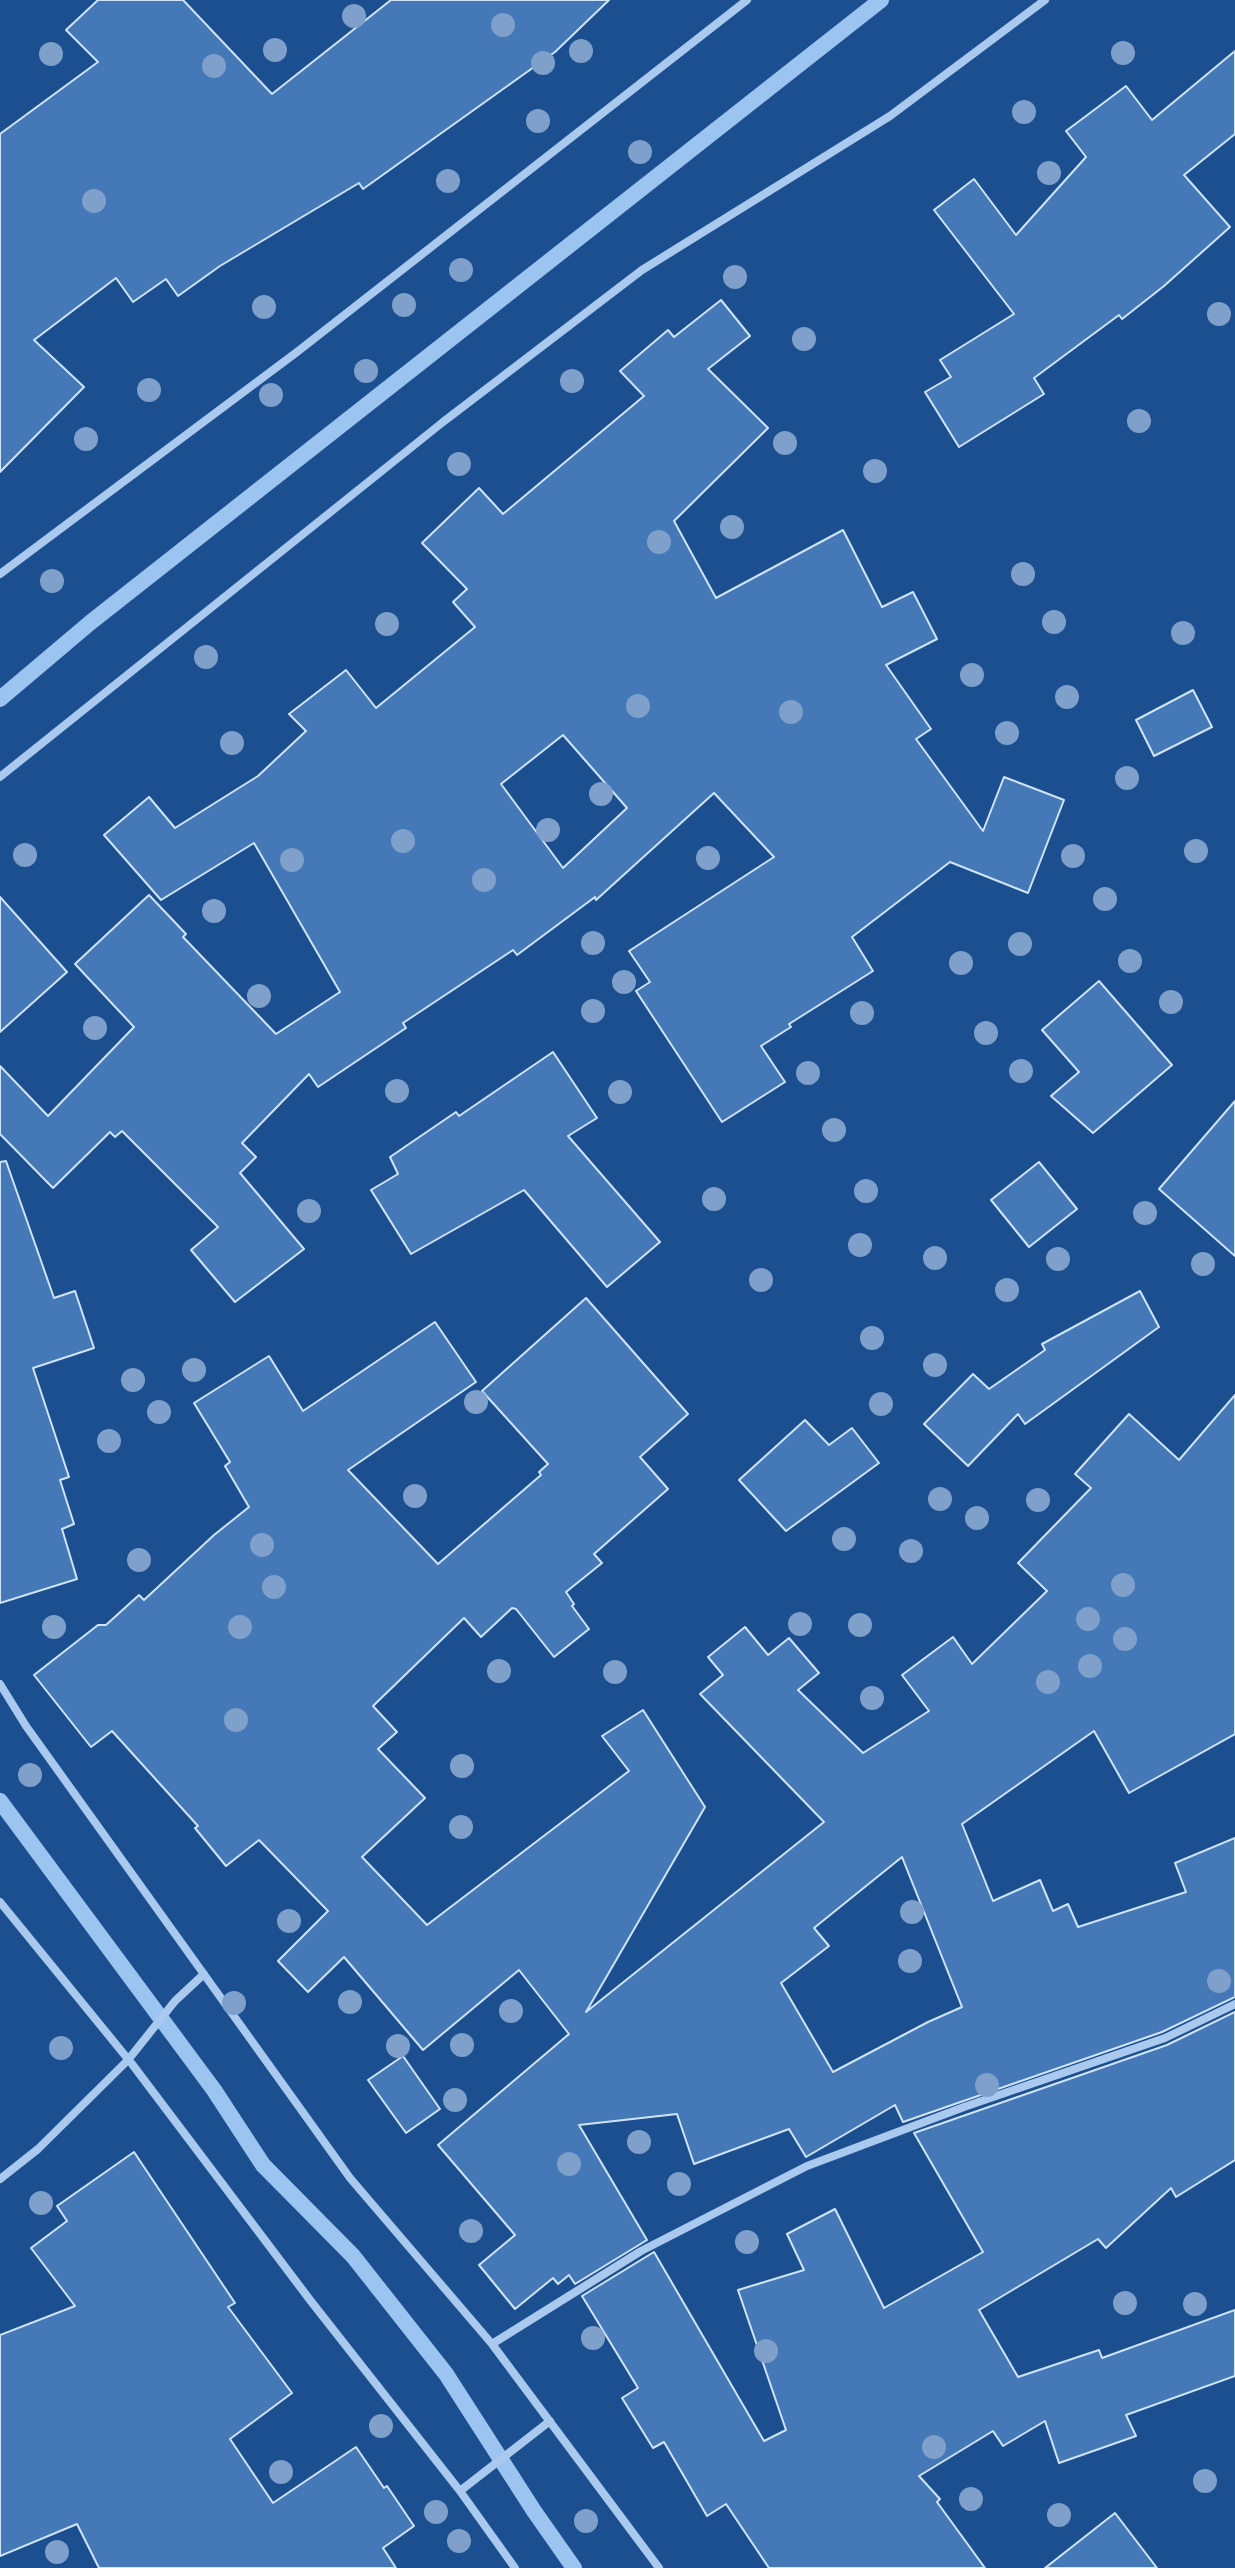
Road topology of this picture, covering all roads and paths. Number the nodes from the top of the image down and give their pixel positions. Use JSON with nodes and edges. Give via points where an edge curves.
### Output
{"nodes":[{"id":1,"x":747,"y":0,"type":"edge"},
{"id":2,"x":1045,"y":0,"type":"edge"},
{"id":3,"x":0,"y":574,"type":"edge"},
{"id":4,"x":0,"y":777,"type":"edge"},
{"id":5,"x":0,"y":1684,"type":"edge"},
{"id":6,"x":0,"y":1902,"type":"edge"},
{"id":7,"x":204,"y":1974,"type":"junction"},
{"id":8,"x":1235,"y":2004,"type":"edge"},
{"id":9,"x":128,"y":2060,"type":"junction"},
{"id":10,"x":0,"y":2179,"type":"edge"},
{"id":11,"x":492,"y":2344,"type":"junction"},
{"id":12,"x":550,"y":2421,"type":"junction"},
{"id":13,"x":460,"y":2491,"type":"junction"},
{"id":14,"x":515,"y":2568,"type":"edge"},
{"id":15,"x":659,"y":2568,"type":"edge"}],
"edges":[{"from":1,"to":3,"type":"street","via":[[297,352]]},
{"from":2,"to":4,"type":"street","via":[[890,116],[642,270],[443,422]]},
{"from":5,"to":7,"type":"street"},
{"from":6,"to":9,"type":"street"},
{"from":7,"to":9,"type":"street"},
{"from":7,"to":11,"type":"street","via":[[350,2178]]},
{"from":8,"to":11,"type":"street","via":[[1165,2038],[807,2166],[641,2251]]},
{"from":9,"to":10,"type":"street"},
{"from":9,"to":13,"type":"street"},
{"from":11,"to":12,"type":"street"},
{"from":12,"to":13,"type":"street"},
{"from":12,"to":15,"type":"street"},
{"from":13,"to":14,"type":"street"}]}
